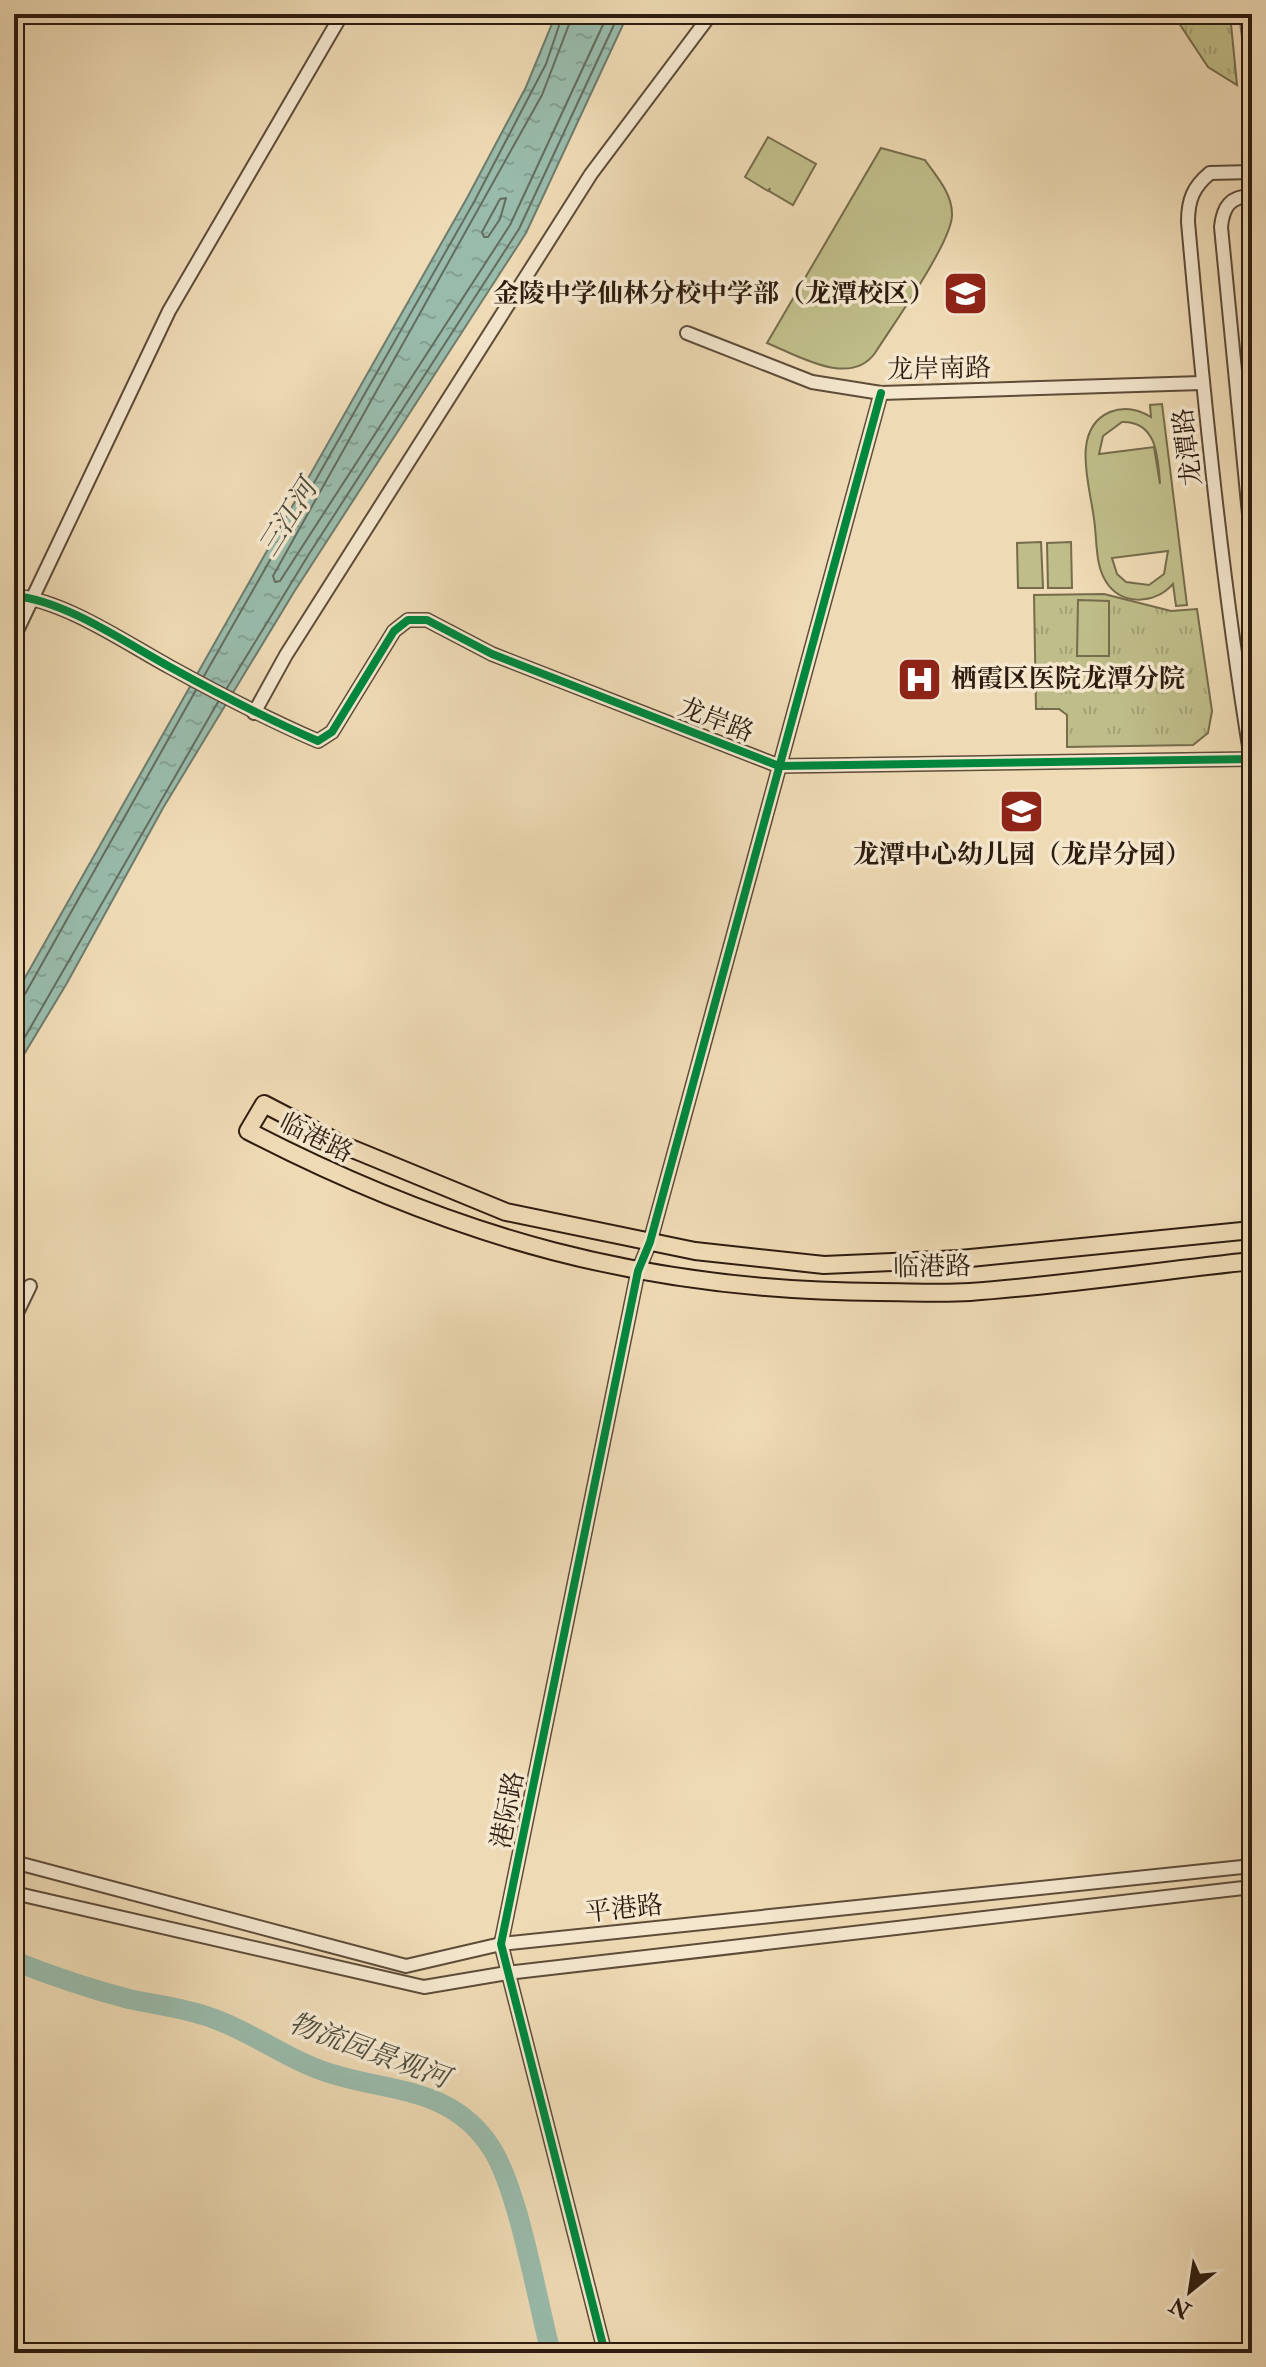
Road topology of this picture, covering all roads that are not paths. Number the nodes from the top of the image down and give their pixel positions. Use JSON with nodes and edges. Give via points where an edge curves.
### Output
{"nodes":[{"id":1,"x":342,"y":14,"type":"edge"},
{"id":2,"x":711,"y":14,"type":"edge"},
{"id":3,"x":1249,"y":171,"type":"edge"},
{"id":4,"x":1251,"y":196,"type":"edge"},
{"id":5,"x":687,"y":333,"type":"dead end"},
{"id":6,"x":1202,"y":383,"type":"junction"},
{"id":7,"x":881,"y":393,"type":"junction"},
{"id":8,"x":1252,"y":545,"type":"edge"},
{"id":9,"x":14,"y":596,"type":"edge"},
{"id":10,"x":34,"y":598,"type":"junction"},
{"id":11,"x":14,"y":637,"type":"edge"},
{"id":12,"x":254,"y":713,"type":"junction"},
{"id":13,"x":1252,"y":759,"type":"edge"},
{"id":14,"x":779,"y":766,"type":"junction"},
{"id":15,"x":1252,"y":771,"type":"edge"},
{"id":16,"x":1252,"y":1230,"type":"edge"},
{"id":17,"x":650,"y":1242,"type":"junction"},
{"id":18,"x":1252,"y":1261,"type":"edge"},
{"id":19,"x":638,"y":1271,"type":"junction"},
{"id":20,"x":30,"y":1286,"type":"dead end"},
{"id":21,"x":14,"y":1319,"type":"edge"},
{"id":22,"x":14,"y":1862,"type":"edge"},
{"id":23,"x":1252,"y":1866,"type":"edge"},
{"id":24,"x":1252,"y":1887,"type":"edge"},
{"id":25,"x":14,"y":1893,"type":"edge"},
{"id":26,"x":501,"y":1944,"type":"junction"},
{"id":27,"x":507,"y":1973,"type":"junction"},
{"id":28,"x":605,"y":2353,"type":"edge"}],
"edges":[{"from":1,"to":10,"type":"street","via":[[169,311]]},
{"from":2,"to":12,"type":"street","via":[[591,174]]},
{"from":3,"to":6,"type":"street","name":"龙潭路","via":[[1210,173],[1196,185],[1188,204]]},
{"from":4,"to":8,"type":"street","name":"龙潭路","via":[[1237,196],[1229,203],[1221,227]]},
{"from":5,"to":7,"type":"street","name":"龙岸南路","via":[[812,382]]},
{"from":6,"to":7,"type":"street","name":"龙岸南路"},
{"from":6,"to":13,"type":"street","name":"龙潭路","via":[[1235,662]]},
{"from":7,"to":14,"type":"street","name":"港际路"},
{"from":9,"to":10,"type":"street"},
{"from":10,"to":11,"type":"street"},
{"from":10,"to":12,"type":"street"},
{"from":12,"to":14,"type":"street","name":"龙岸路","via":[[318,741],[332,732],[394,631],[408,620],[427,620],[492,654]]},
{"from":13,"to":14,"type":"street","name":"龙岸路"},
{"from":13,"to":15,"type":"main road"},
{"from":14,"to":17,"type":"street","name":"港际路"},
{"from":16,"to":17,"type":"main road","name":"临港路","via":[[960,1259],[824,1265]]},
{"from":17,"to":19,"type":"street","name":"港际路"},
{"from":17,"to":19,"type":"main road","name":"临港路","via":[[506,1212],[381,1162],[264,1104],[248,1131],[335,1176],[499,1238]]},
{"from":18,"to":19,"type":"main road","name":"临港路","via":[[968,1292],[795,1292]]},
{"from":19,"to":26,"type":"street","name":"港际路"},
{"from":20,"to":21,"type":"street"},
{"from":22,"to":26,"type":"street","name":"平港路","via":[[406,1966]]},
{"from":23,"to":26,"type":"street","name":"平港路"},
{"from":24,"to":27,"type":"street","name":"平港路"},
{"from":25,"to":27,"type":"street","name":"平港路","via":[[424,1987]]},
{"from":26,"to":27,"type":"street","name":"港际路"},
{"from":27,"to":28,"type":"street","name":"港际路"}]}
